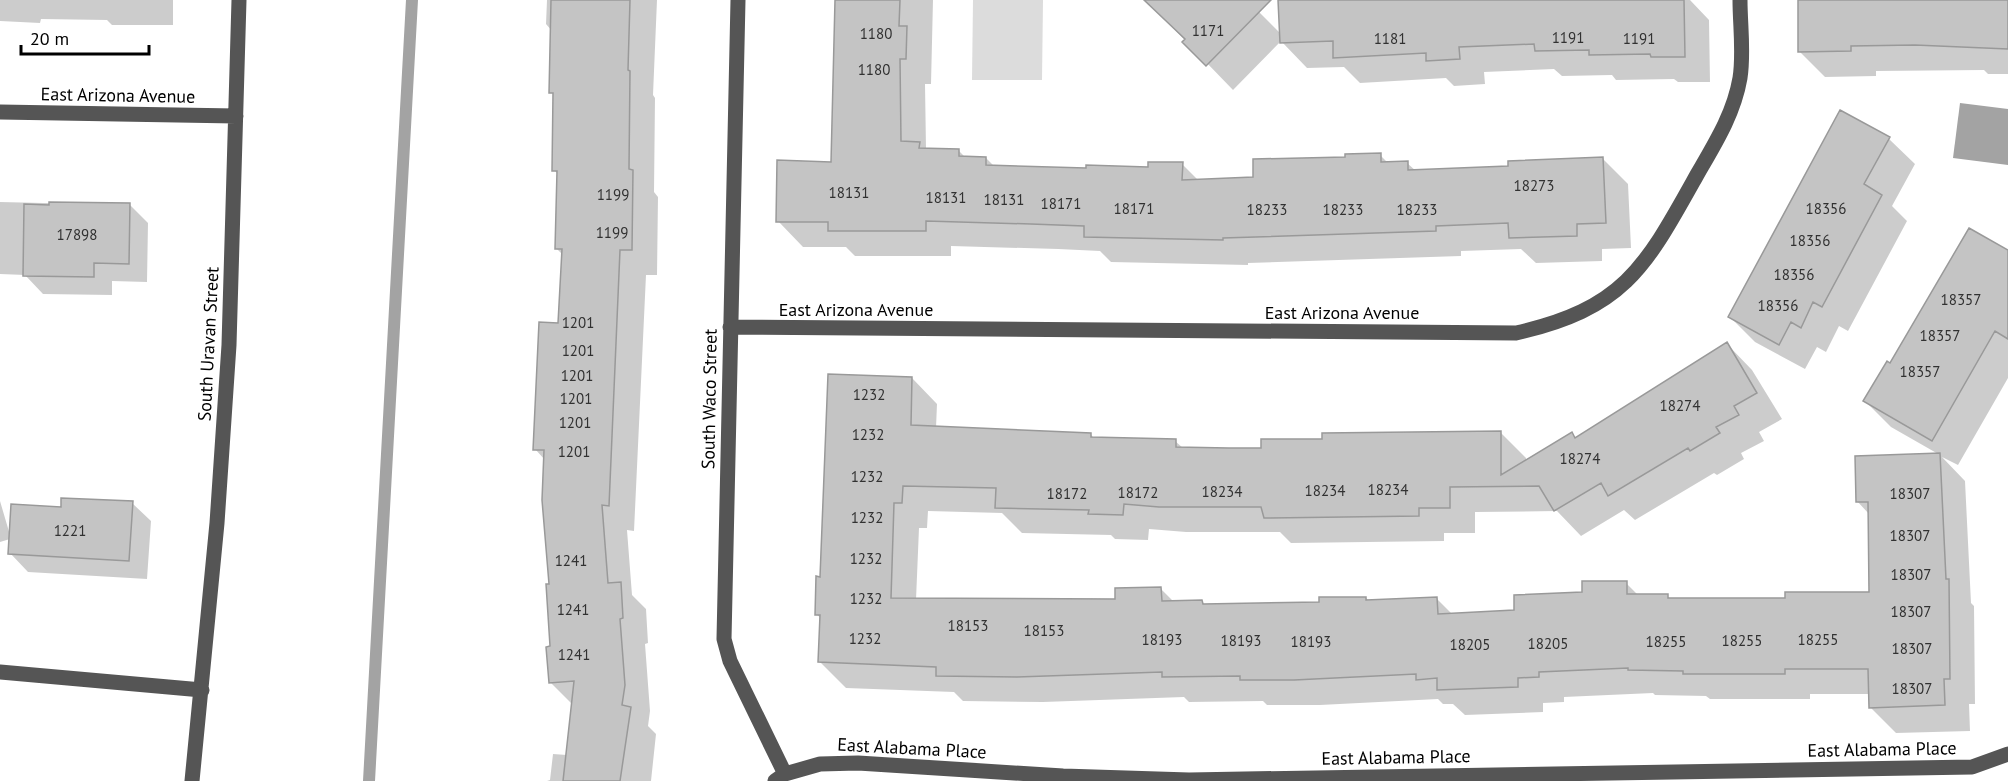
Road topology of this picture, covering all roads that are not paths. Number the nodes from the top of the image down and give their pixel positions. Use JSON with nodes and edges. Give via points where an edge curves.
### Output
{"nodes":[{"id":1,"x":239,"y":0,"type":"edge"},
{"id":2,"x":738,"y":0,"type":"edge"},
{"id":3,"x":1740,"y":0,"type":"edge"},
{"id":4,"x":0,"y":112,"type":"edge"},
{"id":5,"x":236,"y":116,"type":"junction"},
{"id":6,"x":730,"y":327,"type":"junction"},
{"id":7,"x":0,"y":672,"type":"edge"},
{"id":8,"x":202,"y":690,"type":"junction"},
{"id":9,"x":2008,"y":754,"type":"edge"},
{"id":10,"x":780,"y":778,"type":"edge"},
{"id":11,"x":192,"y":781,"type":"edge"}],
"edges":[{"from":1,"to":5,"type":"street","name":"South Uravan Street"},
{"from":2,"to":6,"type":"street","name":"South Waco Street"},
{"from":3,"to":6,"type":"street","name":"East Arizona Avenue","via":[[1740,76],[1731,113],[1659,244],[1633,277],[1596,306],[1557,324],[1515,333]]},
{"from":4,"to":5,"type":"street","name":"East Arizona Avenue"},
{"from":5,"to":8,"type":"street","name":"South Uravan Street","via":[[229,345]]},
{"from":6,"to":10,"type":"street","name":"South Waco Street","via":[[724,639]]},
{"from":7,"to":8,"type":"street"},
{"from":8,"to":11,"type":"street","name":"South Uravan Street"},
{"from":9,"to":10,"type":"street","name":"East Alabama Place","via":[[1972,767],[1189,780],[858,763],[820,764]]}]}
